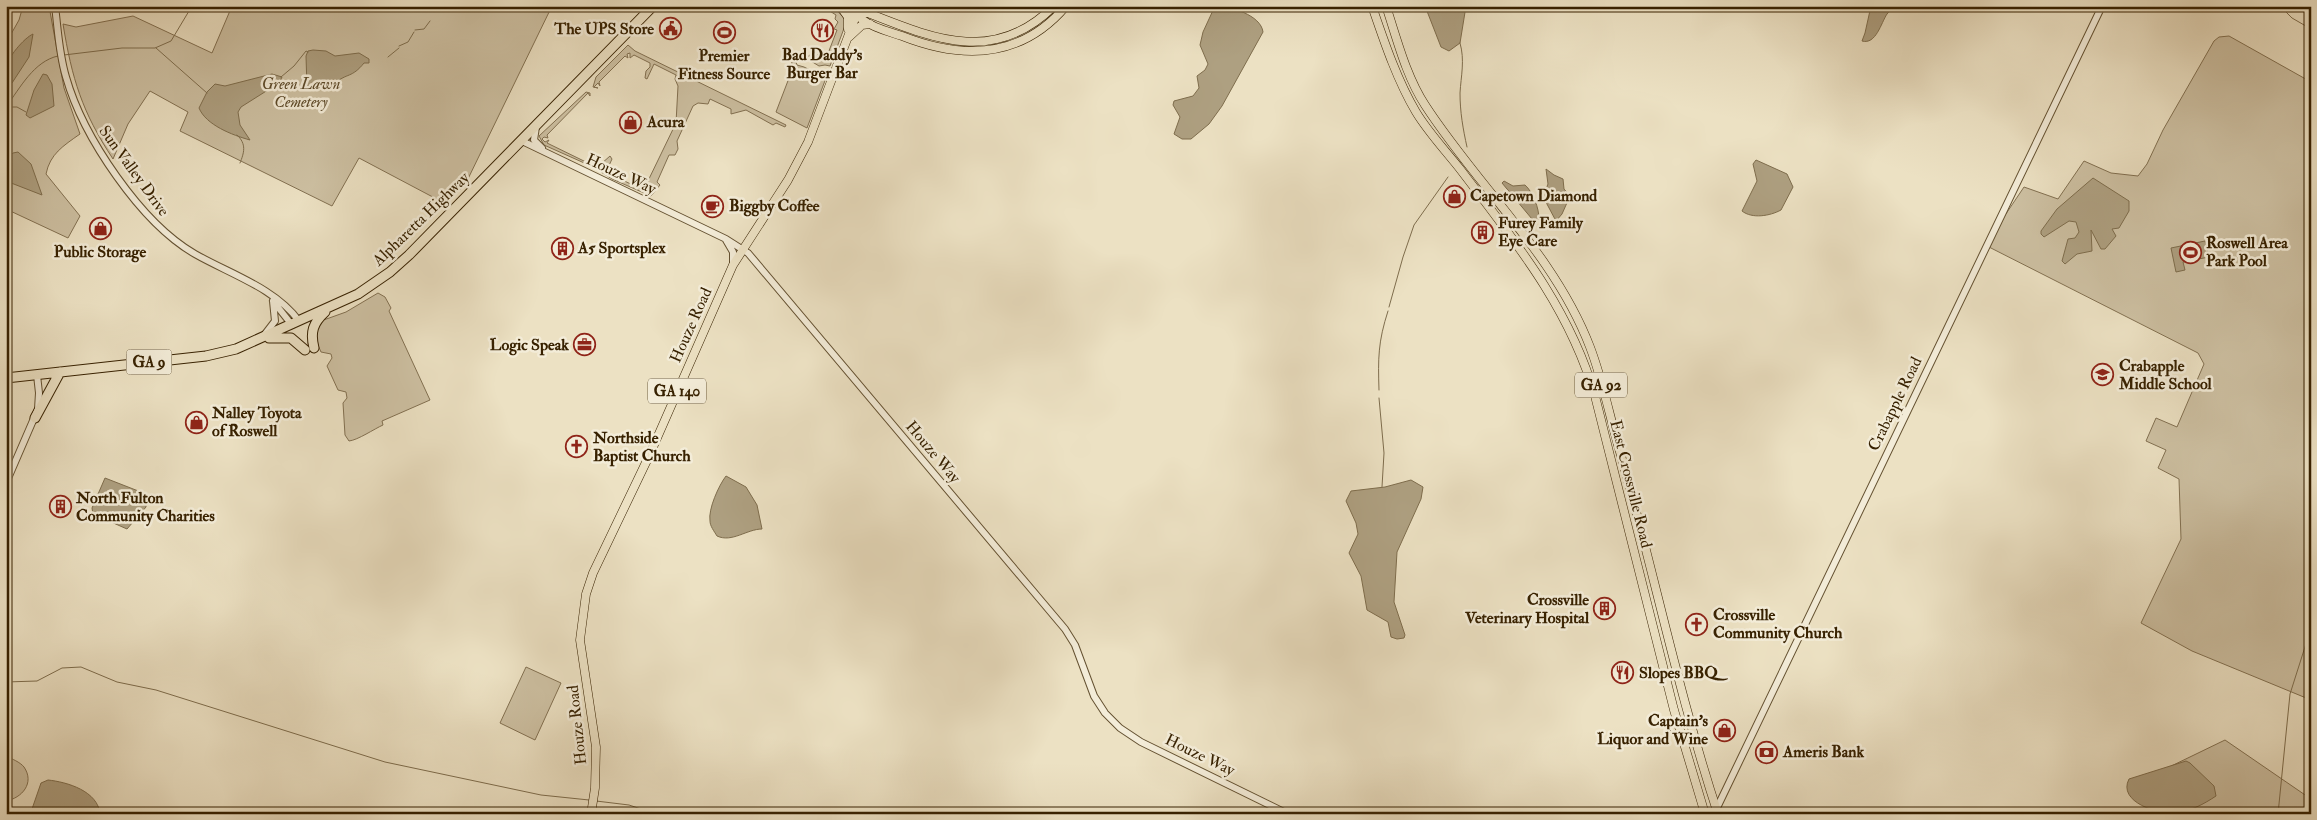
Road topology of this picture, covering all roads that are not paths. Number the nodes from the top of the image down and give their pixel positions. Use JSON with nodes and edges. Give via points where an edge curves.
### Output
{"nodes":[{"id":1,"x":55,"y":6,"type":"edge"},
{"id":2,"x":653,"y":6,"type":"edge"},
{"id":3,"x":840,"y":6,"type":"edge"},
{"id":4,"x":845,"y":6,"type":"edge"},
{"id":5,"x":1054,"y":6,"type":"edge"},
{"id":6,"x":1066,"y":6,"type":"edge"},
{"id":7,"x":1372,"y":6,"type":"edge"},
{"id":8,"x":1386,"y":6,"type":"edge"},
{"id":9,"x":2102,"y":6,"type":"edge"},
{"id":10,"x":859,"y":10,"type":"edge"},
{"id":11,"x":1046,"y":14,"type":"junction"},
{"id":12,"x":1052,"y":21,"type":"junction"},
{"id":13,"x":871,"y":24,"type":"junction"},
{"id":14,"x":847,"y":38,"type":"junction"},
{"id":15,"x":537,"y":126,"type":"junction"},
{"id":16,"x":522,"y":141,"type":"junction"},
{"id":17,"x":553,"y":157,"type":"junction"},
{"id":18,"x":726,"y":239,"type":"junction"},
{"id":19,"x":742,"y":248,"type":"junction"},
{"id":20,"x":733,"y":264,"type":"junction"},
{"id":21,"x":269,"y":294,"type":"junction"},
{"id":22,"x":273,"y":301,"type":"junction"},
{"id":23,"x":336,"y":305,"type":"junction"},
{"id":24,"x":295,"y":323,"type":"junction"},
{"id":25,"x":261,"y":339,"type":"junction"},
{"id":26,"x":60,"y":372,"type":"junction"},
{"id":27,"x":36,"y":375,"type":"junction"},
{"id":28,"x":6,"y":378,"type":"edge"},
{"id":29,"x":35,"y":418,"type":"junction"},
{"id":30,"x":6,"y":483,"type":"edge"},
{"id":31,"x":1716,"y":812,"type":"edge"},
{"id":32,"x":591,"y":814,"type":"edge"},
{"id":33,"x":1288,"y":814,"type":"edge"},
{"id":34,"x":1705,"y":814,"type":"edge"}],
"edges":[{"from":1,"to":21,"type":"street","name":"Sun Valley Drive","via":[[62,60],[78,112],[99,150],[138,204],[162,231],[180,244]]},
{"from":2,"to":15,"type":"highway","name":"Alpharetta Highway","number":"GA 9"},
{"from":3,"to":14,"type":"main road","via":[[848,17]]},
{"from":4,"to":10,"type":"main road"},
{"from":5,"to":11,"type":"main road"},
{"from":6,"to":12,"type":"main road"},
{"from":7,"to":34,"type":"main road","name":"East Crossville Road","number":"GA 92","via":[[1416,113],[1528,260],[1576,342],[1595,396],[1672,703]]},
{"from":8,"to":31,"type":"main road","name":"East Crossville Road","number":"GA 92","via":[[1412,80],[1424,104],[1538,254],[1571,305],[1590,347]]},
{"from":9,"to":31,"type":"street","name":"Crabapple Road"},
{"from":10,"to":11,"type":"main road","via":[[940,39],[973,43],[1014,34]]},
{"from":10,"to":13,"type":"main road","via":[[862,20]]},
{"from":10,"to":14,"type":"main road","name":"Houze Road","number":"GA 140"},
{"from":11,"to":12,"type":"main road"},
{"from":12,"to":13,"type":"main road","via":[[1016,43],[977,52],[936,48]]},
{"from":13,"to":14,"type":"main road","via":[[862,25]]},
{"from":14,"to":19,"type":"main road","name":"Houze Road","number":"GA 140","via":[[812,133],[798,161]]},
{"from":15,"to":16,"type":"highway","name":"Alpharetta Highway","number":"GA 9"},
{"from":15,"to":17,"type":"street","via":[[536,143]]},
{"from":16,"to":17,"type":"street","name":"Houze Way"},
{"from":16,"to":23,"type":"highway","name":"Alpharetta Highway","number":"GA 9","via":[[392,271]]},
{"from":17,"to":18,"type":"street","name":"Houze Way"},
{"from":18,"to":19,"type":"street","name":"Houze Way"},
{"from":18,"to":20,"type":"street","via":[[733,252]]},
{"from":19,"to":20,"type":"main road","name":"Houze Road","number":"GA 140"},
{"from":19,"to":33,"type":"street","name":"Houze Way","via":[[1065,629],[1079,654],[1094,696],[1112,721],[1140,742]]},
{"from":20,"to":32,"type":"main road","name":"Houze Road","number":"GA 140","via":[[586,594],[580,640],[596,747]]},
{"from":21,"to":22,"type":"street"},
{"from":21,"to":24,"type":"street","name":"Sun Valley Drive","via":[[282,302]]},
{"from":22,"to":24,"type":"street"},
{"from":22,"to":25,"type":"street","via":[[275,321]]},
{"from":23,"to":24,"type":"highway","name":"Alpharetta Highway","number":"GA 9"},
{"from":23,"to":25,"type":"highway","via":[[313,326],[309,349],[287,337]]},
{"from":24,"to":25,"type":"highway","name":"Alpharetta Highway","number":"GA 9"},
{"from":25,"to":26,"type":"highway","name":"Alpharetta Highway","number":"GA 9","via":[[206,356]]},
{"from":26,"to":27,"type":"highway","name":"Alpharetta Highway","number":"GA 9"},
{"from":26,"to":29,"type":"highway"},
{"from":27,"to":28,"type":"highway","name":"Alpharetta Highway","number":"GA 9"},
{"from":27,"to":29,"type":"street","via":[[39,401]]},
{"from":29,"to":30,"type":"street"}]}
